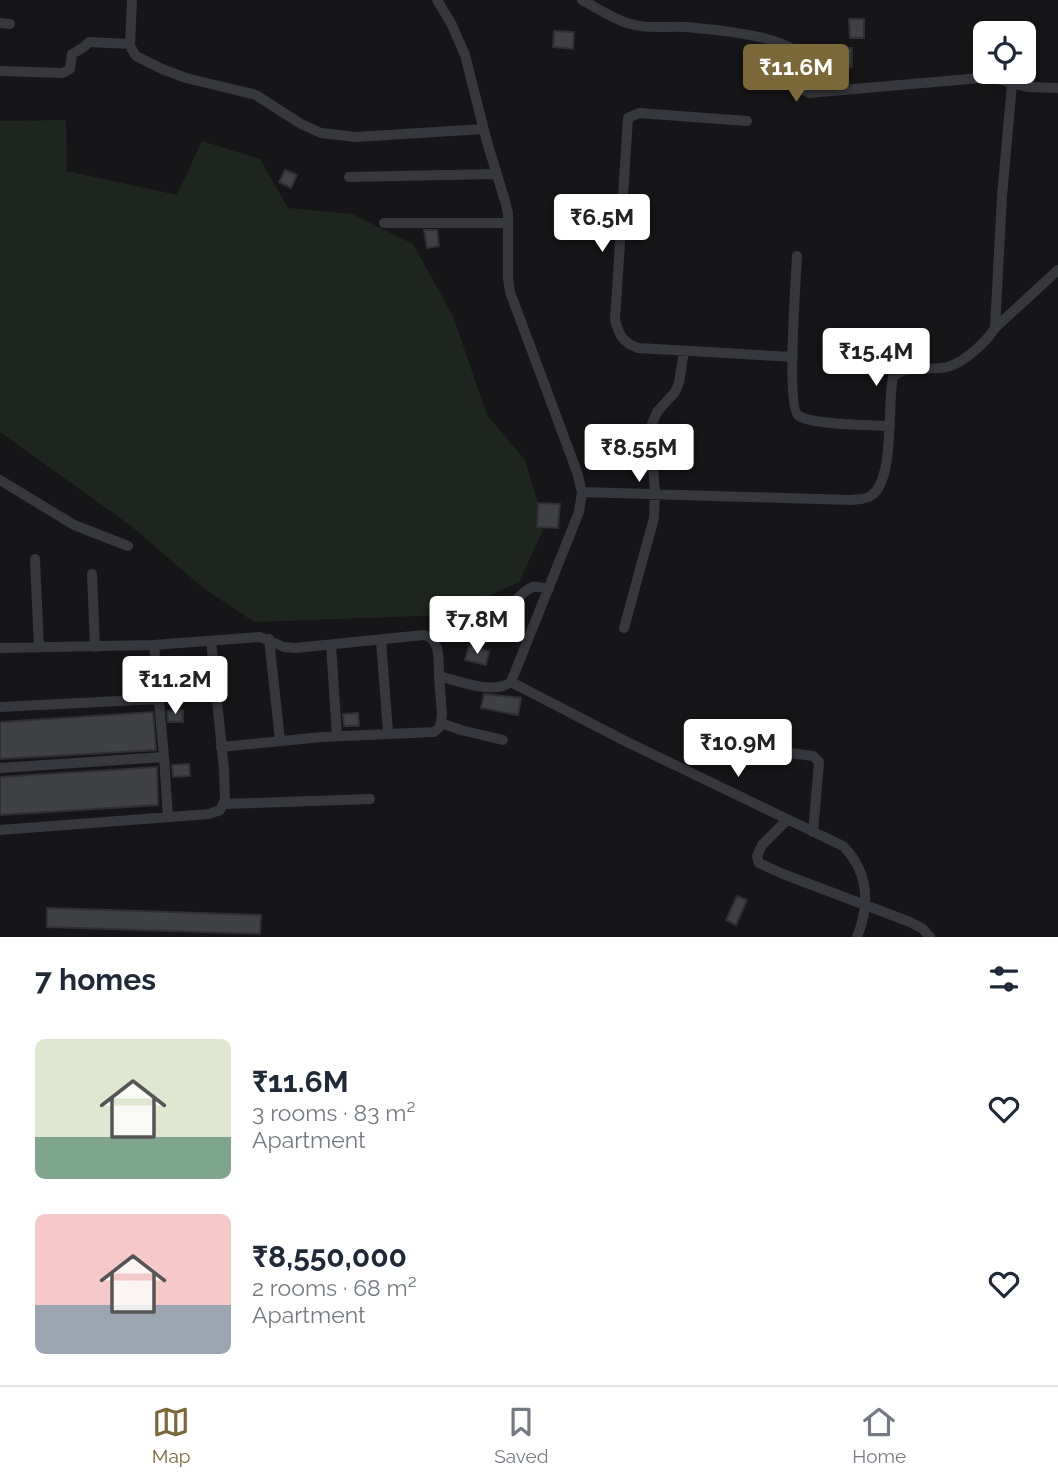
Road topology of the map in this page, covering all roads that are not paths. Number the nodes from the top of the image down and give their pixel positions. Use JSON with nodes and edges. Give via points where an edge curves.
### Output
{"nodes":[{"id":1,"x":132,"y":0,"type":"edge"},
{"id":2,"x":437,"y":0,"type":"edge"},
{"id":3,"x":582,"y":0,"type":"edge"},
{"id":4,"x":130,"y":44,"type":"junction"},
{"id":5,"x":0,"y":71,"type":"edge"},
{"id":6,"x":973,"y":79,"type":"edge"},
{"id":7,"x":1012,"y":84,"type":"edge"},
{"id":8,"x":1021,"y":84,"type":"edge"},
{"id":9,"x":1058,"y":88,"type":"edge"},
{"id":10,"x":747,"y":121,"type":"dead end"},
{"id":11,"x":483,"y":129,"type":"junction"},
{"id":12,"x":496,"y":174,"type":"junction"},
{"id":13,"x":349,"y":177,"type":"dead end"},
{"id":14,"x":384,"y":223,"type":"dead end"},
{"id":15,"x":508,"y":223,"type":"junction"},
{"id":16,"x":797,"y":256,"type":"dead end"},
{"id":17,"x":1058,"y":270,"type":"edge"},
{"id":18,"x":995,"y":328,"type":"junction"},
{"id":19,"x":684,"y":351,"type":"junction"},
{"id":20,"x":793,"y":356,"type":"junction"},
{"id":21,"x":890,"y":426,"type":"junction"},
{"id":22,"x":0,"y":480,"type":"edge"},
{"id":23,"x":582,"y":492,"type":"junction"},
{"id":24,"x":655,"y":494,"type":"junction"},
{"id":25,"x":128,"y":545,"type":"dead end"},
{"id":26,"x":35,"y":559,"type":"dead end"},
{"id":27,"x":92,"y":574,"type":"dead end"},
{"id":28,"x":549,"y":589,"type":"junction"},
{"id":29,"x":624,"y":628,"type":"dead end"},
{"id":30,"x":432,"y":637,"type":"junction"},
{"id":31,"x":269,"y":639,"type":"junction"},
{"id":32,"x":381,"y":640,"type":"junction"},
{"id":33,"x":211,"y":641,"type":"junction"},
{"id":34,"x":154,"y":645,"type":"junction"},
{"id":35,"x":331,"y":645,"type":"junction"},
{"id":36,"x":94,"y":647,"type":"junction"},
{"id":37,"x":0,"y":648,"type":"edge"},
{"id":38,"x":39,"y":648,"type":"junction"},
{"id":39,"x":439,"y":676,"type":"junction"},
{"id":40,"x":511,"y":682,"type":"junction"},
{"id":41,"x":159,"y":699,"type":"junction"},
{"id":42,"x":0,"y":707,"type":"edge"},
{"id":43,"x":441,"y":723,"type":"junction"},
{"id":44,"x":388,"y":733,"type":"junction"},
{"id":45,"x":337,"y":737,"type":"junction"},
{"id":46,"x":280,"y":740,"type":"junction"},
{"id":47,"x":503,"y":740,"type":"dead end"},
{"id":48,"x":221,"y":747,"type":"junction"},
{"id":49,"x":790,"y":752,"type":"dead end"},
{"id":50,"x":164,"y":757,"type":"junction"},
{"id":51,"x":0,"y":768,"type":"edge"},
{"id":52,"x":370,"y":799,"type":"dead end"},
{"id":53,"x":224,"y":804,"type":"junction"},
{"id":54,"x":168,"y":817,"type":"junction"},
{"id":55,"x":787,"y":820,"type":"junction"},
{"id":56,"x":0,"y":830,"type":"edge"},
{"id":57,"x":813,"y":832,"type":"junction"},
{"id":58,"x":866,"y":905,"type":"junction"},
{"id":59,"x":857,"y":937,"type":"edge"},
{"id":60,"x":930,"y":937,"type":"edge"}],
"edges":[{"from":1,"to":4,"type":"street"},
{"from":2,"to":11,"type":"street","via":[[460,42]]},
{"from":3,"to":6,"type":"street","via":[[636,26],[753,36],[790,47],[798,53],[802,89],[809,93]]},
{"from":4,"to":5,"type":"street","via":[[89,42],[72,54],[67,72]]},
{"from":4,"to":11,"type":"street","via":[[136,56],[162,69],[256,95],[321,133],[356,137]]},
{"from":7,"to":18,"type":"street"},
{"from":8,"to":9,"type":"street"},
{"from":10,"to":19,"type":"street","via":[[639,113],[626,122],[615,320],[629,345]]},
{"from":11,"to":12,"type":"street"},
{"from":12,"to":13,"type":"street"},
{"from":12,"to":15,"type":"street"},
{"from":14,"to":15,"type":"street"},
{"from":15,"to":23,"type":"street","via":[[510,292]]},
{"from":16,"to":20,"type":"street"},
{"from":17,"to":18,"type":"street"},
{"from":18,"to":21,"type":"street","via":[[952,366],[896,373]]},
{"from":19,"to":20,"type":"street"},
{"from":19,"to":24,"type":"street","via":[[676,392],[652,424]]},
{"from":20,"to":21,"type":"street","via":[[793,406],[799,416]]},
{"from":21,"to":24,"type":"street","via":[[882,479],[875,493],[865,499]]},
{"from":22,"to":25,"type":"street","via":[[74,525]]},
{"from":23,"to":24,"type":"street"},
{"from":23,"to":28,"type":"street","via":[[579,512]]},
{"from":24,"to":29,"type":"street","via":[[654,519]]},
{"from":26,"to":38,"type":"street"},
{"from":27,"to":36,"type":"street"},
{"from":28,"to":30,"type":"street","via":[[528,590],[481,634],[446,632]]},
{"from":28,"to":40,"type":"street"},
{"from":30,"to":32,"type":"street"},
{"from":30,"to":39,"type":"street"},
{"from":31,"to":33,"type":"street"},
{"from":31,"to":35,"type":"street","via":[[288,648]]},
{"from":31,"to":46,"type":"street"},
{"from":32,"to":35,"type":"street"},
{"from":32,"to":44,"type":"street"},
{"from":33,"to":34,"type":"street"},
{"from":33,"to":48,"type":"street"},
{"from":34,"to":36,"type":"street"},
{"from":34,"to":41,"type":"street"},
{"from":35,"to":45,"type":"street"},
{"from":36,"to":38,"type":"street"},
{"from":37,"to":38,"type":"street"},
{"from":39,"to":40,"type":"street","via":[[490,687]]},
{"from":39,"to":43,"type":"street"},
{"from":40,"to":55,"type":"street"},
{"from":41,"to":42,"type":"street"},
{"from":41,"to":50,"type":"street"},
{"from":43,"to":44,"type":"street","via":[[430,733]]},
{"from":43,"to":47,"type":"street"},
{"from":44,"to":45,"type":"street"},
{"from":45,"to":46,"type":"street"},
{"from":46,"to":48,"type":"street"},
{"from":48,"to":53,"type":"street"},
{"from":49,"to":57,"type":"street","via":[[820,762]]},
{"from":50,"to":51,"type":"street"},
{"from":50,"to":54,"type":"street"},
{"from":52,"to":53,"type":"street"},
{"from":53,"to":54,"type":"street","via":[[209,814]]},
{"from":54,"to":56,"type":"street"},
{"from":55,"to":57,"type":"street"},
{"from":55,"to":58,"type":"street","via":[[762,845],[759,863]]},
{"from":57,"to":58,"type":"street","via":[[844,846],[852,855],[862,874]]},
{"from":58,"to":59,"type":"street"},
{"from":58,"to":60,"type":"street","via":[[923,929]]}]}
